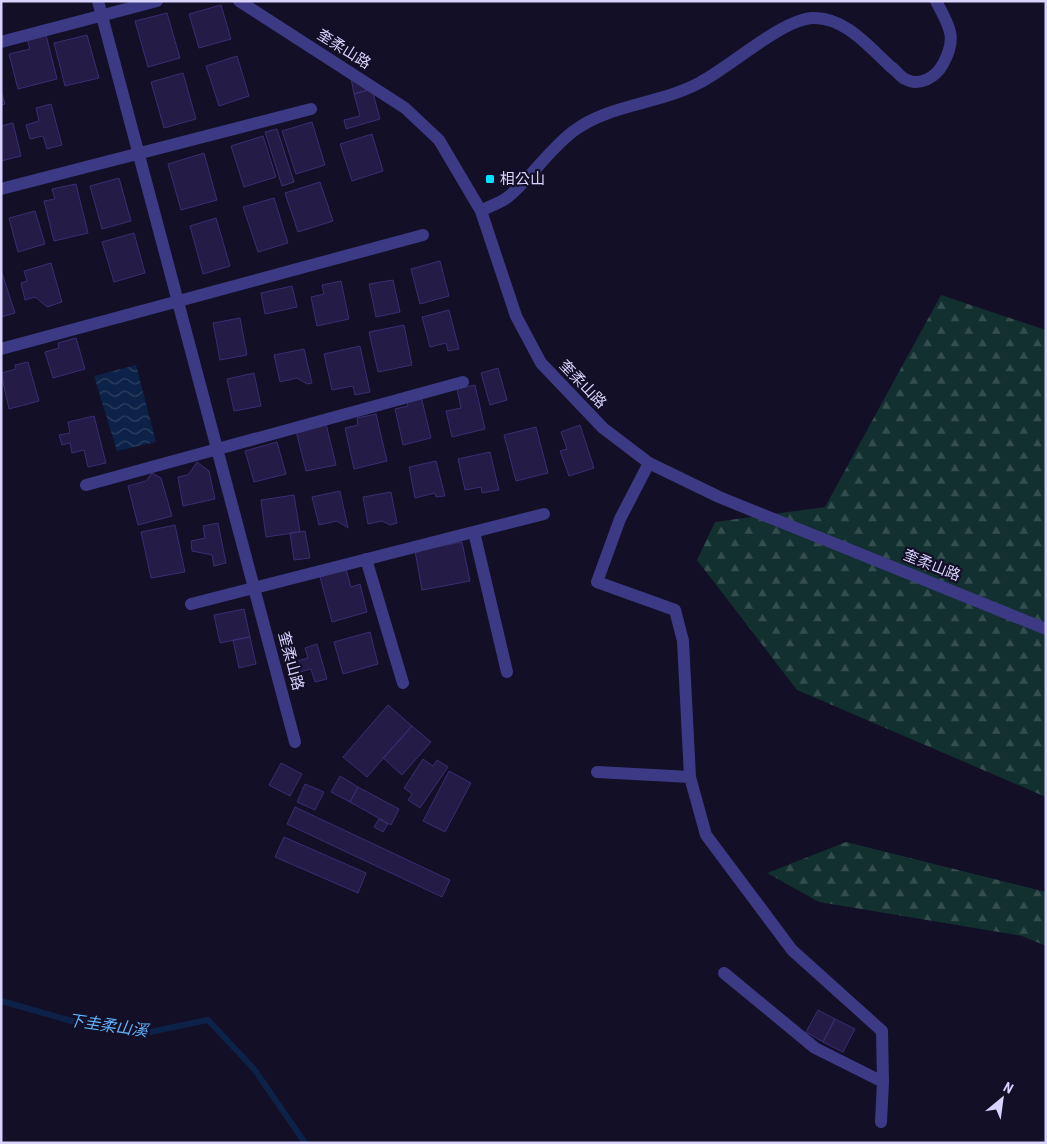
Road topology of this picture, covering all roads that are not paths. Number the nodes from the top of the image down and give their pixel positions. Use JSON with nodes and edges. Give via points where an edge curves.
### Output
{"nodes":[{"id":1,"x":98,"y":1,"type":"edge"},
{"id":2,"x":157,"y":1,"type":"edge"},
{"id":3,"x":239,"y":1,"type":"edge"},
{"id":4,"x":936,"y":1,"type":"edge"},
{"id":5,"x":102,"y":16,"type":"junction"},
{"id":6,"x":1,"y":42,"type":"edge"},
{"id":7,"x":311,"y":109,"type":"dead end"},
{"id":8,"x":139,"y":155,"type":"junction"},
{"id":9,"x":1,"y":189,"type":"edge"},
{"id":10,"x":481,"y":211,"type":"junction"},
{"id":11,"x":422,"y":235,"type":"dead end"},
{"id":12,"x":178,"y":302,"type":"junction"},
{"id":13,"x":1,"y":350,"type":"edge"},
{"id":14,"x":463,"y":382,"type":"dead end"},
{"id":15,"x":217,"y":450,"type":"junction"},
{"id":16,"x":649,"y":463,"type":"junction"},
{"id":17,"x":86,"y":486,"type":"dead end"},
{"id":18,"x":544,"y":514,"type":"dead end"},
{"id":19,"x":474,"y":532,"type":"junction"},
{"id":20,"x":366,"y":560,"type":"junction"},
{"id":21,"x":254,"y":588,"type":"junction"},
{"id":22,"x":191,"y":604,"type":"dead end"},
{"id":23,"x":1046,"y":629,"type":"edge"},
{"id":24,"x":508,"y":672,"type":"dead end"},
{"id":25,"x":403,"y":683,"type":"dead end"},
{"id":26,"x":295,"y":742,"type":"dead end"},
{"id":27,"x":597,"y":772,"type":"dead end"},
{"id":28,"x":690,"y":777,"type":"junction"},
{"id":29,"x":724,"y":973,"type":"dead end"},
{"id":30,"x":883,"y":1082,"type":"junction"},
{"id":31,"x":880,"y":1122,"type":"dead end"}],
"edges":[{"from":1,"to":5,"type":"street","name":"奎柔山路"},
{"from":2,"to":5,"type":"street"},
{"from":3,"to":10,"type":"street","name":"奎柔山路","via":[[405,108],[439,140]]},
{"from":4,"to":10,"type":"street","via":[[952,32],[951,50],[931,78],[920,82],[906,80],[835,21],[812,18],[788,25],[696,85],[600,116],[575,130],[507,197]]},
{"from":5,"to":6,"type":"street"},
{"from":5,"to":8,"type":"street","name":"奎柔山路"},
{"from":7,"to":8,"type":"street"},
{"from":8,"to":9,"type":"street"},
{"from":8,"to":12,"type":"street","name":"奎柔山路"},
{"from":10,"to":16,"type":"street","name":"奎柔山路","via":[[516,316],[541,364],[603,428]]},
{"from":11,"to":12,"type":"street"},
{"from":12,"to":13,"type":"street"},
{"from":12,"to":15,"type":"street","name":"奎柔山路"},
{"from":14,"to":15,"type":"street"},
{"from":15,"to":17,"type":"street"},
{"from":15,"to":21,"type":"street","name":"奎柔山路"},
{"from":16,"to":23,"type":"street","name":"奎柔山路","via":[[719,497]]},
{"from":16,"to":28,"type":"street","via":[[620,519],[597,582],[675,610],[684,641]]},
{"from":18,"to":19,"type":"street"},
{"from":19,"to":20,"type":"street"},
{"from":19,"to":24,"type":"street"},
{"from":20,"to":21,"type":"street"},
{"from":20,"to":25,"type":"street"},
{"from":21,"to":22,"type":"street"},
{"from":21,"to":26,"type":"street","name":"奎柔山路"},
{"from":27,"to":28,"type":"street"},
{"from":28,"to":30,"type":"street","via":[[706,835],[787,943],[882,1031]]},
{"from":29,"to":30,"type":"street","via":[[815,1048]]},
{"from":30,"to":31,"type":"street"}]}
